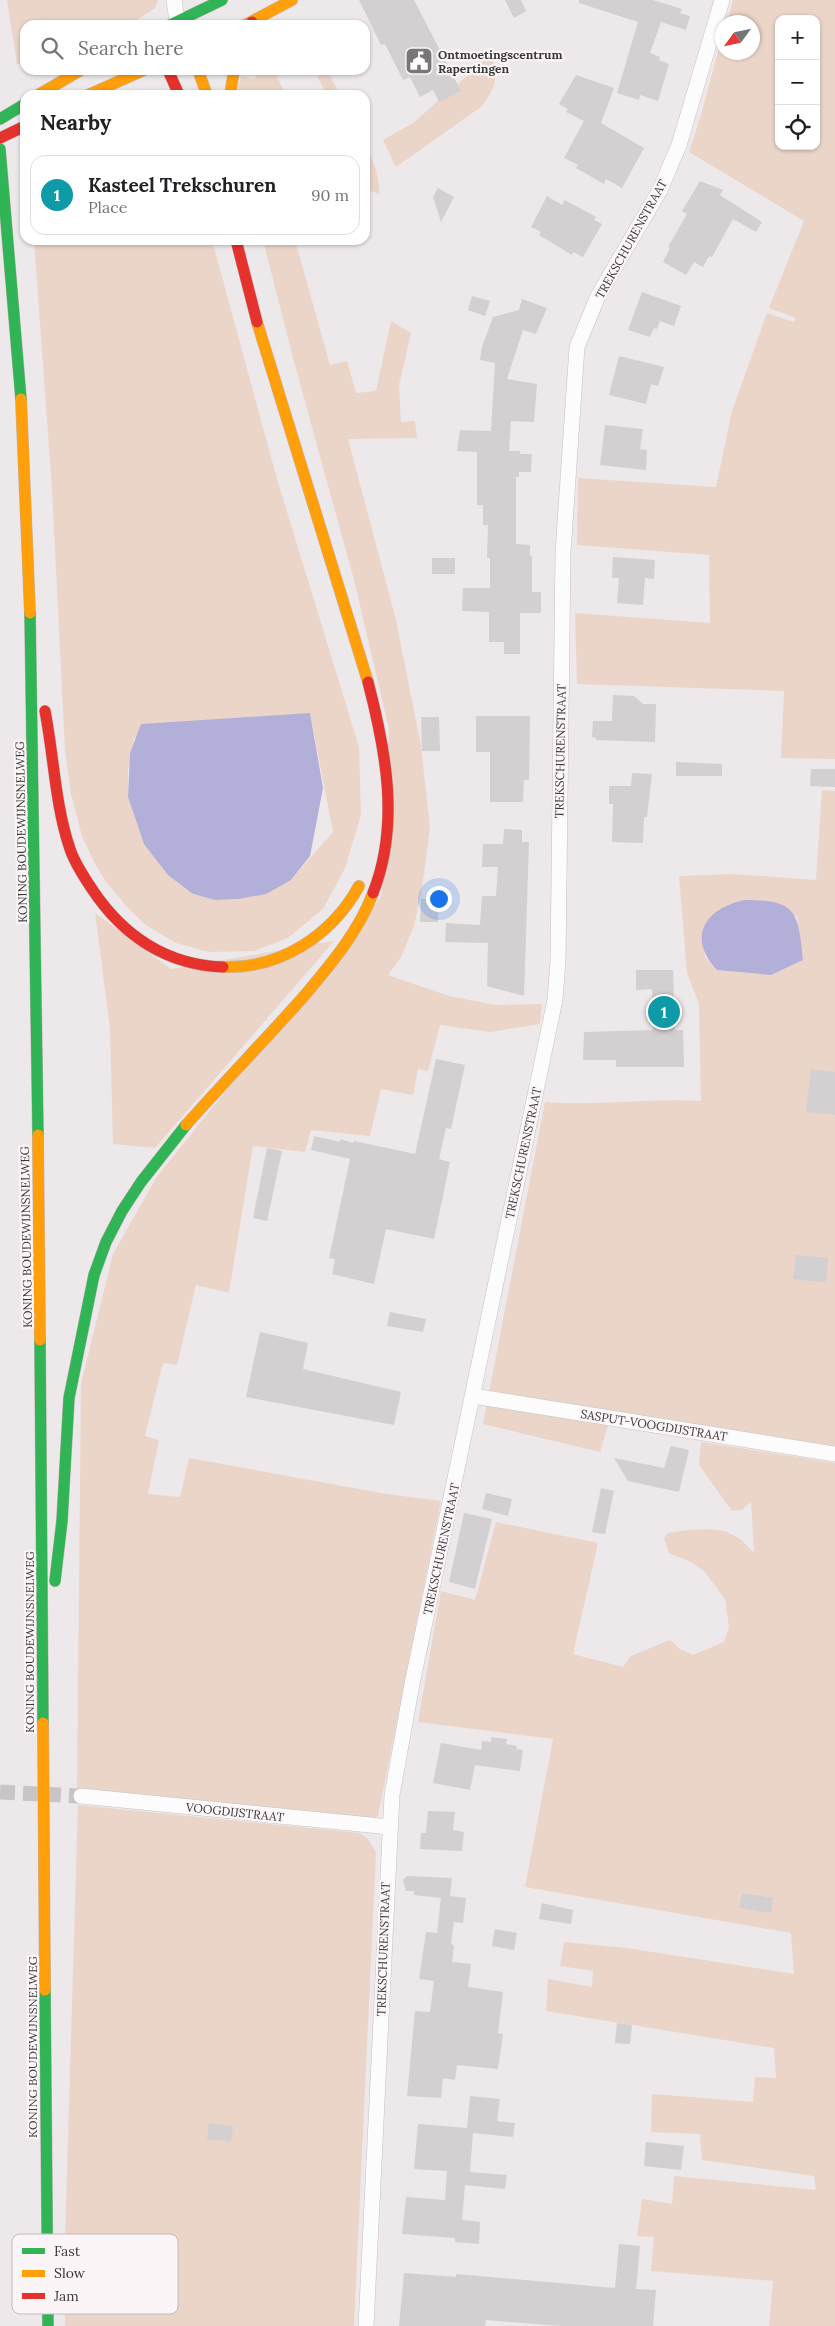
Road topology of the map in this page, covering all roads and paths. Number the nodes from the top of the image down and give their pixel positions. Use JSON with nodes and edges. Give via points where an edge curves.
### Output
{"nodes":[{"id":1,"x":174,"y":0,"type":"edge"},
{"id":2,"x":222,"y":0,"type":"edge"},
{"id":3,"x":292,"y":0,"type":"edge"},
{"id":4,"x":722,"y":0,"type":"edge"},
{"id":5,"x":175,"y":20,"type":"edge"},
{"id":6,"x":183,"y":20,"type":"edge"},
{"id":7,"x":256,"y":20,"type":"edge"},
{"id":8,"x":72,"y":75,"type":"edge"},
{"id":9,"x":133,"y":75,"type":"edge"},
{"id":10,"x":170,"y":75,"type":"edge"},
{"id":11,"x":200,"y":75,"type":"edge"},
{"id":12,"x":233,"y":75,"type":"edge"},
{"id":13,"x":47,"y":90,"type":"edge"},
{"id":14,"x":99,"y":90,"type":"edge"},
{"id":15,"x":177,"y":90,"type":"edge"},
{"id":16,"x":205,"y":90,"type":"edge"},
{"id":17,"x":231,"y":90,"type":"edge"},
{"id":18,"x":20,"y":107,"type":"edge"},
{"id":19,"x":0,"y":119,"type":"edge"},
{"id":20,"x":20,"y":128,"type":"edge"},
{"id":21,"x":0,"y":138,"type":"edge"},
{"id":22,"x":0,"y":149,"type":"edge"},
{"id":23,"x":237,"y":245,"type":"edge"},
{"id":24,"x":33,"y":653,"type":"junction"},
{"id":25,"x":386,"y":774,"type":"junction"},
{"id":26,"x":372,"y":851,"type":"dead end"},
{"id":27,"x":365,"y":874,"type":"dead end"},
{"id":28,"x":473,"y":1396,"type":"junction"},
{"id":29,"x":835,"y":1454,"type":"edge"},
{"id":30,"x":43,"y":1644,"type":"junction"},
{"id":31,"x":81,"y":1796,"type":"tunnel mouth"},
{"id":32,"x":390,"y":1827,"type":"junction"},
{"id":33,"x":47,"y":2234,"type":"edge"},
{"id":34,"x":366,"y":2326,"type":"edge"}],
"edges":[{"from":1,"to":5,"type":"street"},
{"from":2,"to":6,"type":"main road"},
{"from":3,"to":7,"type":"main road"},
{"from":4,"to":28,"type":"street","name":"TREKSCHURENSTRAAT","via":[[679,145],[660,190],[598,296],[578,347],[563,552],[555,1000]]},
{"from":8,"to":13,"type":"main road"},
{"from":9,"to":14,"type":"main road"},
{"from":10,"to":15,"type":"main road"},
{"from":11,"to":16,"type":"main road"},
{"from":12,"to":17,"type":"main road"},
{"from":18,"to":19,"type":"main road"},
{"from":20,"to":21,"type":"main road"},
{"from":22,"to":24,"type":"main road","name":"KONING BOUDEWIJNSNELWEG","via":[[18,351]]},
{"from":23,"to":25,"type":"main road","via":[[276,390],[370,691]]},
{"from":24,"to":27,"type":"main road","via":[[70,850],[97,900],[118,925],[141,943],[168,957],[202,967],[240,968],[280,959],[313,940],[334,922],[354,896]]},
{"from":24,"to":30,"type":"main road","name":"KONING BOUDEWIJNSNELWEG"},
{"from":25,"to":26,"type":"main road"},
{"from":25,"to":30,"type":"main road","via":[[389,814],[386,854],[376,888],[355,926],[331,966],[151,1168],[126,1204],[90,1283],[67,1417],[62,1542]]},
{"from":28,"to":29,"type":"street","name":"SASPUT-VOOGDIJSTRAAT"},
{"from":28,"to":32,"type":"street","name":"TREKSCHURENSTRAAT","via":[[404,1721]]},
{"from":30,"to":33,"type":"main road","name":"KONING BOUDEWIJNSNELWEG"},
{"from":31,"to":32,"type":"street","name":"VOOGDIJSTRAAT"},
{"from":32,"to":34,"type":"street","name":"TREKSCHURENSTRAAT"}]}
